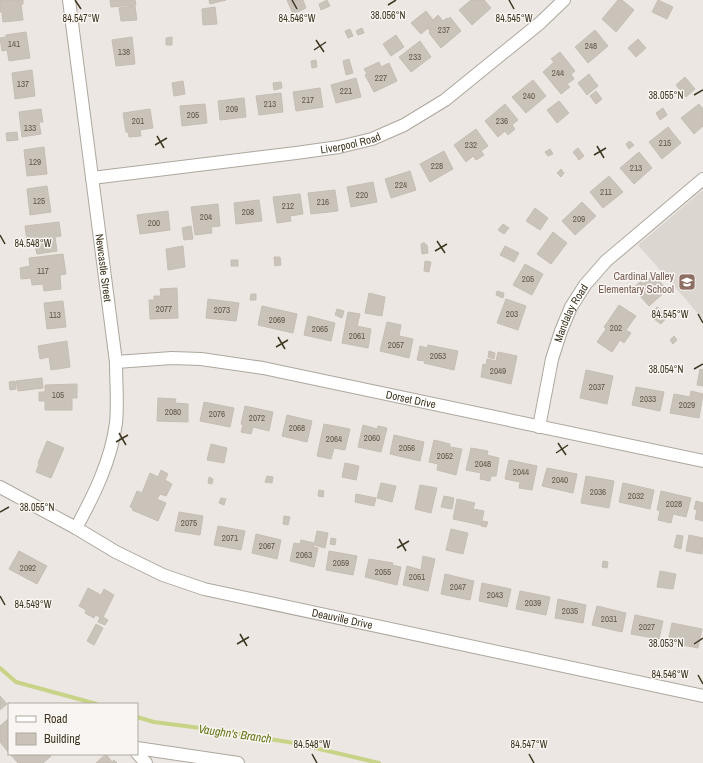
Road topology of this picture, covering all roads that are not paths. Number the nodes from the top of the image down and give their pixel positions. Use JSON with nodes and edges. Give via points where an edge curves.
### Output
{"nodes":[{"id":1,"x":69,"y":0,"type":"edge"},
{"id":2,"x":564,"y":0,"type":"edge"},
{"id":3,"x":92,"y":178,"type":"junction"},
{"id":4,"x":703,"y":179,"type":"edge"},
{"id":5,"x":116,"y":362,"type":"junction"},
{"id":6,"x":539,"y":427,"type":"junction"},
{"id":7,"x":703,"y":461,"type":"edge"},
{"id":8,"x":0,"y":488,"type":"edge"},
{"id":9,"x":76,"y":528,"type":"junction"},
{"id":10,"x":703,"y":696,"type":"edge"},
{"id":11,"x":138,"y":748,"type":"edge"},
{"id":12,"x":138,"y":754,"type":"edge"},
{"id":13,"x":146,"y":763,"type":"edge"},
{"id":14,"x":238,"y":763,"type":"edge"}],
"edges":[{"from":1,"to":3,"type":"street","name":"Newcastle Street"},
{"from":2,"to":3,"type":"street","name":"Liverpool Road","via":[[540,23],[445,100],[404,125],[372,139],[339,147]]},
{"from":3,"to":5,"type":"street","name":"Newcastle Street"},
{"from":4,"to":6,"type":"street","name":"Mandalay Road","via":[[606,261],[585,285],[571,307],[561,331],[552,359]]},
{"from":5,"to":6,"type":"street","name":"Dorset Drive","via":[[201,358],[256,366]]},
{"from":5,"to":9,"type":"street","name":"Newcastle Street","via":[[116,423],[111,447],[95,494]]},
{"from":6,"to":7,"type":"street","name":"Dorset Drive"},
{"from":8,"to":9,"type":"street","name":"Deauville Drive"},
{"from":9,"to":10,"type":"street","name":"Deauville Drive","via":[[116,552],[163,575],[204,589]]},
{"from":11,"to":14,"type":"street"},
{"from":12,"to":13,"type":"street"}]}
